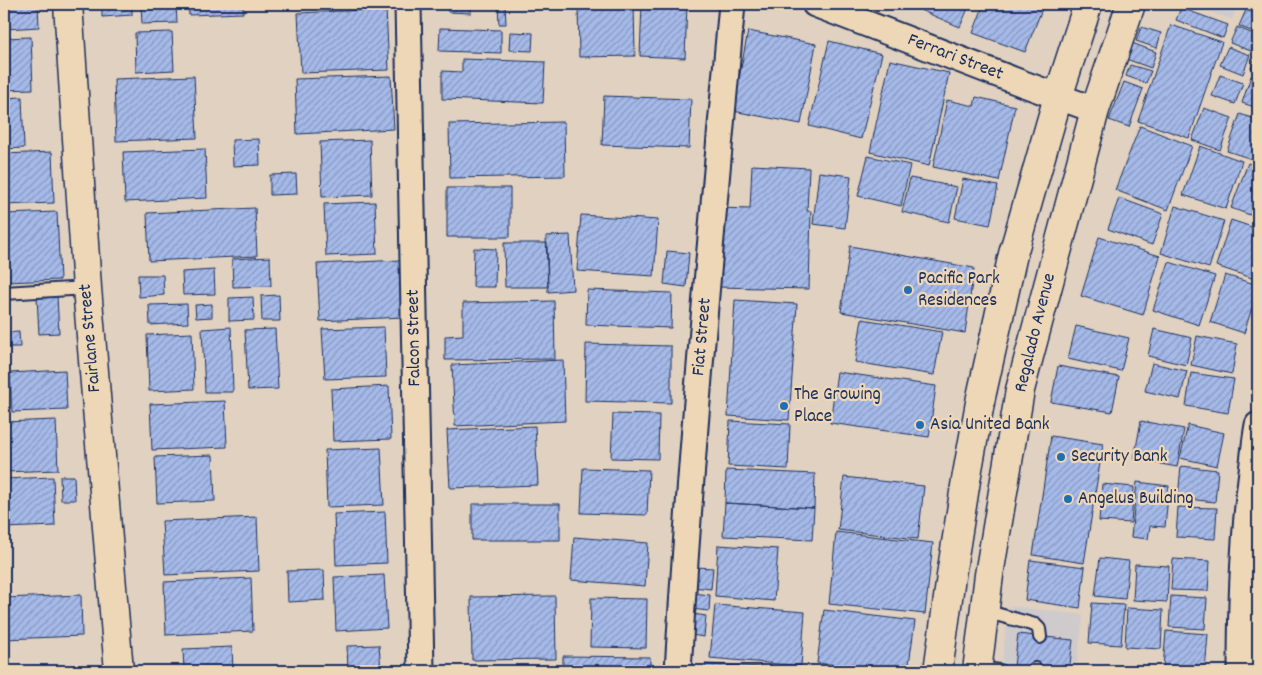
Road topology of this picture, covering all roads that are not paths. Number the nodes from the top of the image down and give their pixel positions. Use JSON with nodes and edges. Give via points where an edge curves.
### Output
{"nodes":[{"id":1,"x":68,"y":4,"type":"edge"},
{"id":2,"x":408,"y":4,"type":"edge"},
{"id":3,"x":732,"y":4,"type":"edge"},
{"id":4,"x":816,"y":4,"type":"edge"},
{"id":5,"x":1088,"y":4,"type":"edge"},
{"id":6,"x":1131,"y":4,"type":"edge"},
{"id":7,"x":1058,"y":96,"type":"junction"},
{"id":8,"x":1095,"y":110,"type":"junction"},
{"id":9,"x":87,"y":288,"type":"junction"},
{"id":10,"x":4,"y":294,"type":"edge"},
{"id":11,"x":1258,"y":426,"type":"edge"},
{"id":12,"x":985,"y":610,"type":"junction"},
{"id":13,"x":1040,"y":636,"type":"dead end"},
{"id":14,"x":985,"y":670,"type":"edge"},
{"id":15,"x":119,"y":671,"type":"edge"},
{"id":16,"x":421,"y":671,"type":"edge"},
{"id":17,"x":678,"y":671,"type":"edge"},
{"id":18,"x":938,"y":671,"type":"edge"},
{"id":19,"x":1241,"y":671,"type":"edge"}],
"edges":[{"from":1,"to":9,"type":"main road","name":"Fairlane Street"},
{"from":2,"to":16,"type":"street","name":"Falcon Street"},
{"from":3,"to":17,"type":"street","name":"Fiat Street","via":[[685,547]]},
{"from":4,"to":7,"type":"street","name":"Ferrari Street"},
{"from":5,"to":7,"type":"main road","name":"Regalado Avenue"},
{"from":6,"to":8,"type":"main road","name":"Regalado Avenue"},
{"from":7,"to":8,"type":"street","name":"Ferrari Street"},
{"from":7,"to":18,"type":"main road","name":"Regalado Avenue","via":[[1013,254],[981,397]]},
{"from":8,"to":12,"type":"main road","name":"Regalado Avenue","via":[[1020,390]]},
{"from":9,"to":10,"type":"lane"},
{"from":9,"to":15,"type":"main road","name":"Fairlane Street"},
{"from":11,"to":19,"type":"street","via":[[1242,565]]},
{"from":12,"to":13,"type":"lane","via":[[1035,625]]},
{"from":12,"to":14,"type":"main road","name":"Regalado Avenue"}]}
